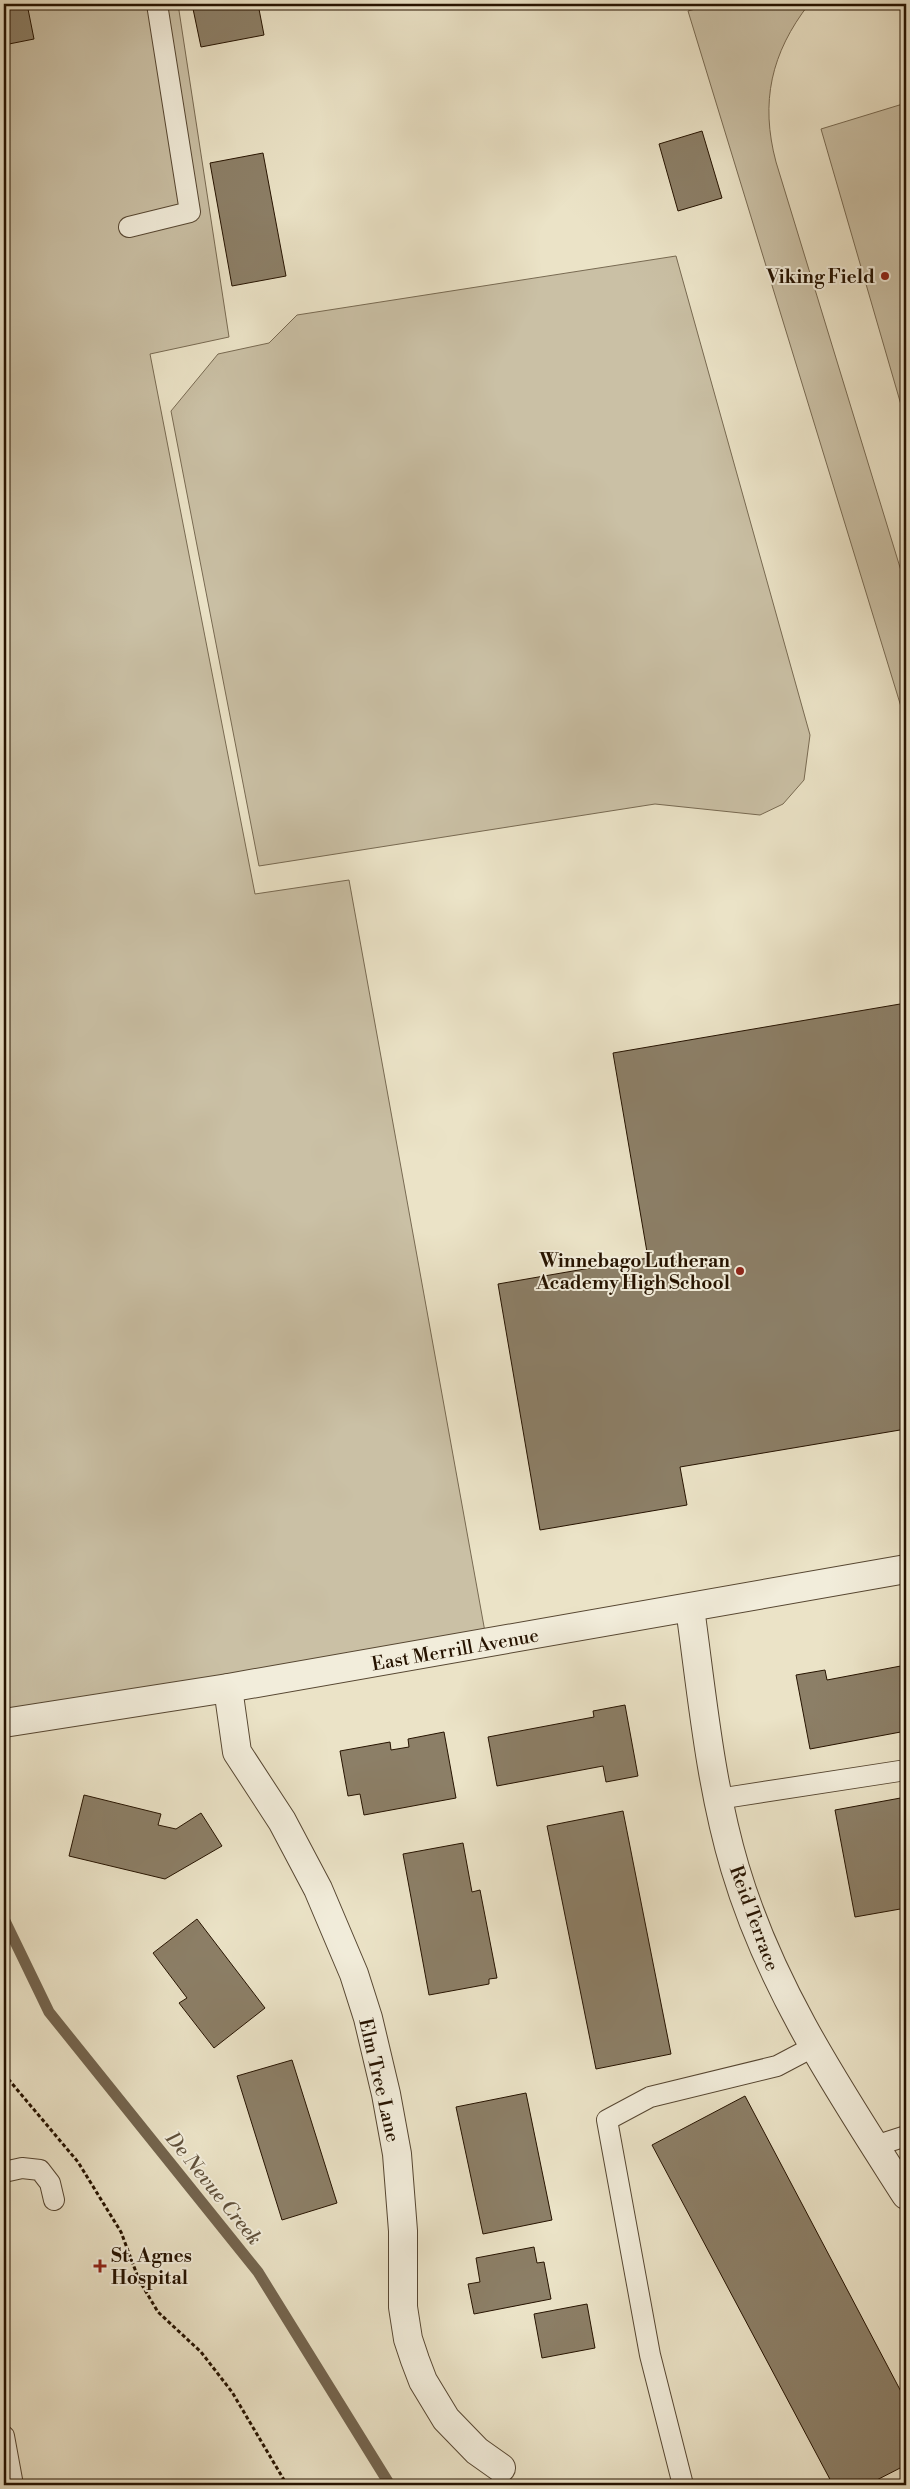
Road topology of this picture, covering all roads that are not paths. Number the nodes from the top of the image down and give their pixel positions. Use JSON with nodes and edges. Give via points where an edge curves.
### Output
{"nodes":[{"id":1,"x":157,"y":4,"type":"edge"},
{"id":2,"x":129,"y":227,"type":"dead end"},
{"id":3,"x":906,"y":1570,"type":"edge"},
{"id":4,"x":690,"y":1608,"type":"junction"},
{"id":5,"x":228,"y":1688,"type":"junction"},
{"id":6,"x":4,"y":1723,"type":"edge"},
{"id":7,"x":906,"y":1770,"type":"edge"},
{"id":8,"x":718,"y":1799,"type":"junction"},
{"id":9,"x":813,"y":2047,"type":"junction"},
{"id":10,"x":906,"y":2136,"type":"edge"},
{"id":11,"x":875,"y":2146,"type":"junction"},
{"id":12,"x":4,"y":2172,"type":"edge"},
{"id":13,"x":906,"y":2195,"type":"edge"},
{"id":14,"x":54,"y":2200,"type":"dead end"},
{"id":15,"x":4,"y":2436,"type":"edge"},
{"id":16,"x":501,"y":2468,"type":"dead end"},
{"id":17,"x":13,"y":2485,"type":"edge"},
{"id":18,"x":683,"y":2485,"type":"edge"}],
"edges":[{"from":1,"to":2,"type":"lane","via":[[190,212]]},
{"from":3,"to":4,"type":"street","name":"East Merrill Avenue"},
{"from":4,"to":5,"type":"street","name":"East Merrill Avenue"},
{"from":4,"to":8,"type":"street","name":"Reid Terrace"},
{"from":5,"to":6,"type":"street","name":"East Merrill Avenue"},
{"from":5,"to":16,"type":"street","name":"Elm Tree Lane","via":[[237,1752],[282,1821],[318,1889],[354,1974],[368,2018],[397,2154],[404,2231],[403,2301],[415,2360],[446,2419],[477,2451]]},
{"from":7,"to":8,"type":"lane"},
{"from":8,"to":9,"type":"street","name":"Reid Terrace","via":[[754,1924],[780,1986]]},
{"from":9,"to":11,"type":"street","name":"Reid Terrace"},
{"from":9,"to":18,"type":"lane","via":[[777,2066],[650,2096],[607,2120],[650,2355]]},
{"from":10,"to":11,"type":"lane"},
{"from":11,"to":13,"type":"street","name":"Reid Terrace"},
{"from":12,"to":14,"type":"lane","via":[[22,2168],[40,2170],[50,2183]]},
{"from":15,"to":17,"type":"lane"}]}
